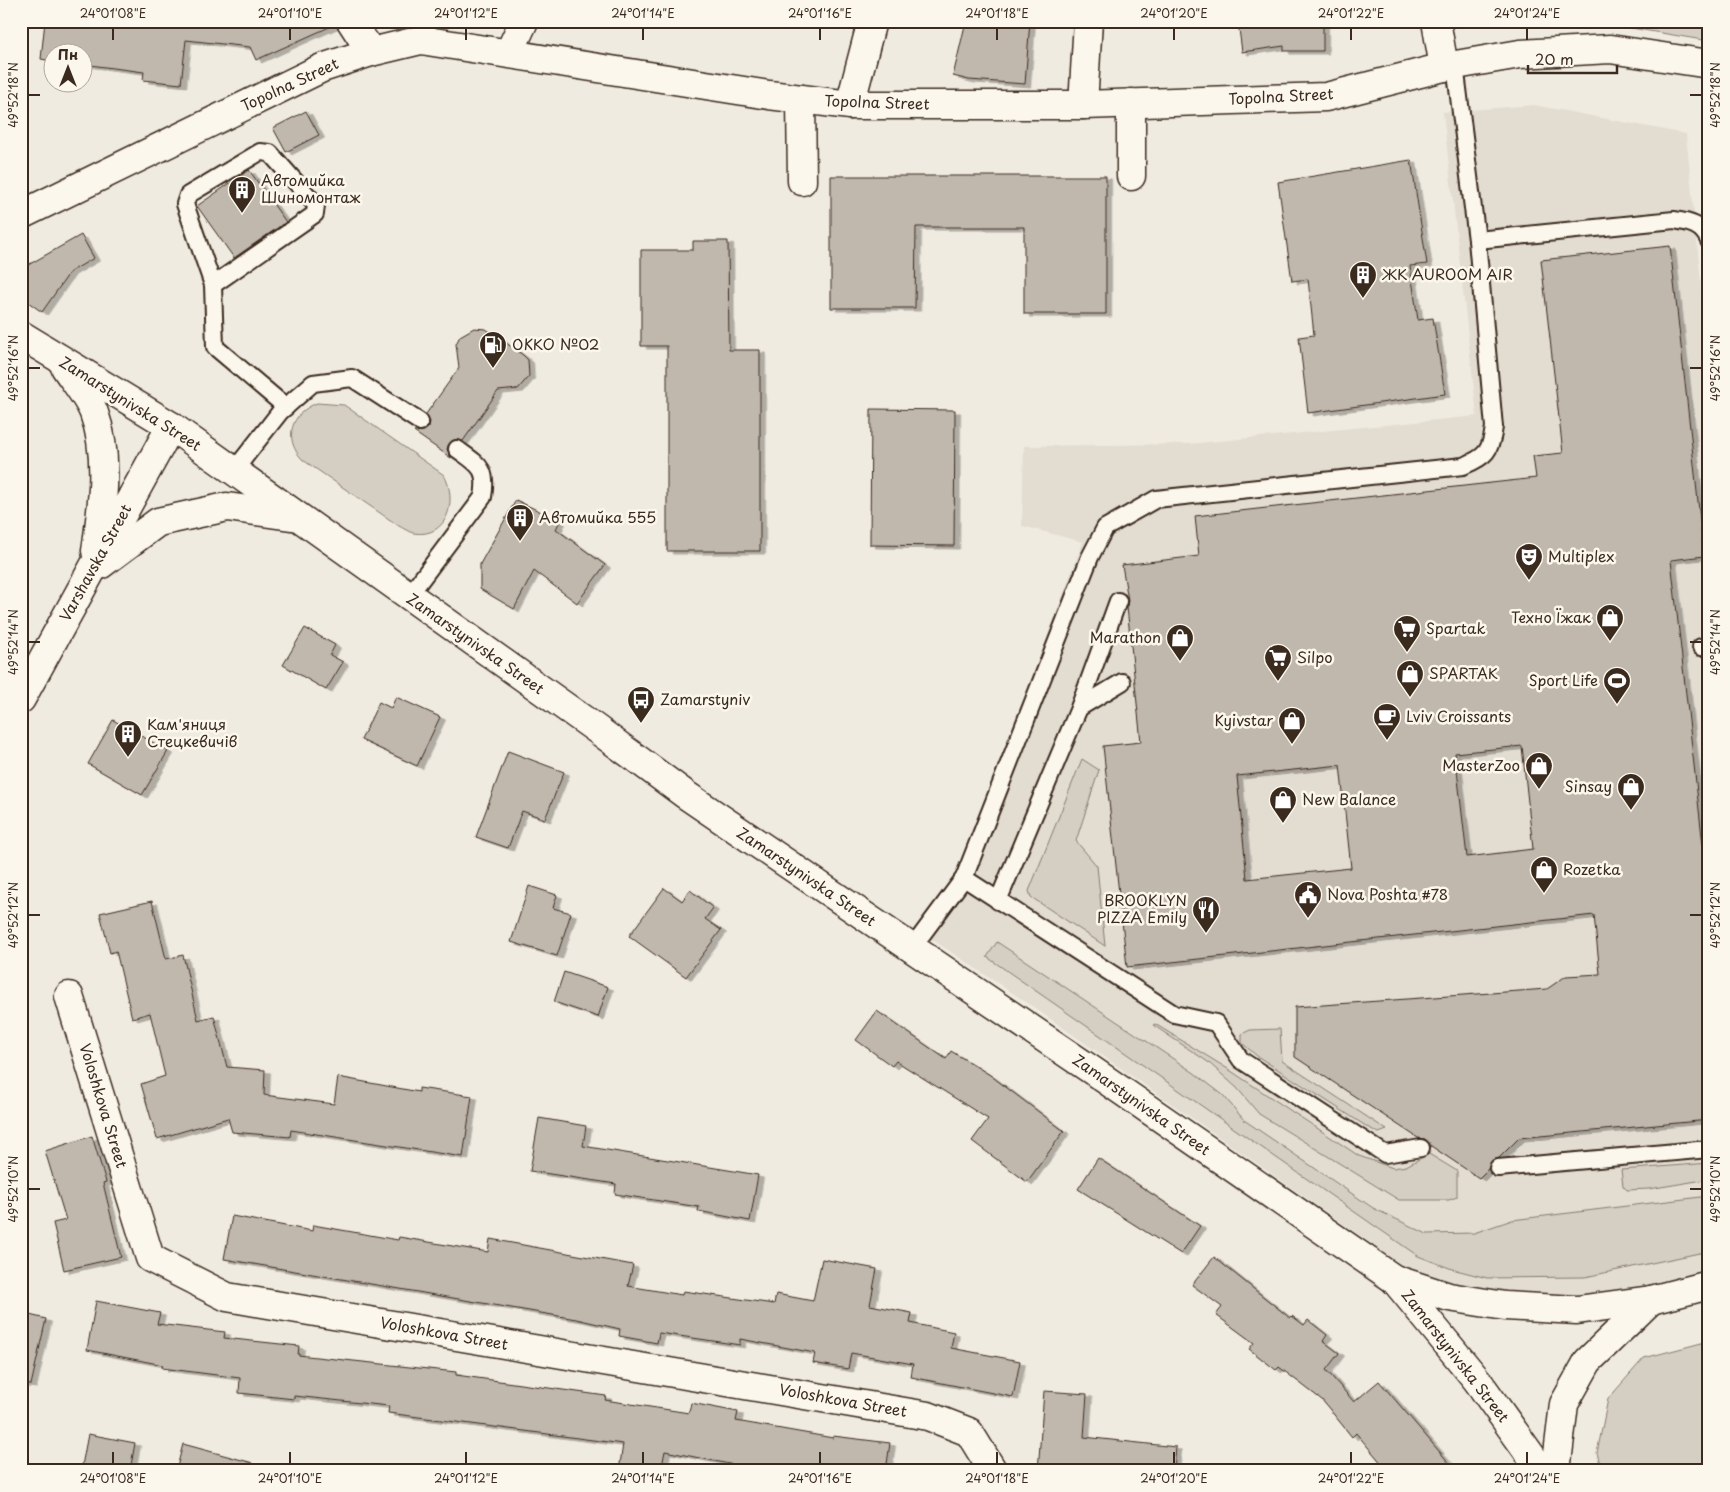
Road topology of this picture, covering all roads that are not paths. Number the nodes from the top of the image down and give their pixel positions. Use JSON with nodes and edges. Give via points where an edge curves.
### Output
{"nodes":[{"id":1,"x":351,"y":21,"type":"edge"},
{"id":2,"x":524,"y":21,"type":"edge"},
{"id":3,"x":872,"y":21,"type":"edge"},
{"id":4,"x":1088,"y":21,"type":"edge"},
{"id":5,"x":1436,"y":21,"type":"edge"},
{"id":6,"x":415,"y":31,"type":"edge"},
{"id":7,"x":371,"y":52,"type":"junction"},
{"id":8,"x":509,"y":53,"type":"junction"},
{"id":9,"x":1709,"y":64,"type":"edge"},
{"id":10,"x":1450,"y":66,"type":"junction"},
{"id":11,"x":801,"y":99,"type":"junction"},
{"id":12,"x":1131,"y":103,"type":"junction"},
{"id":13,"x":850,"y":105,"type":"junction"},
{"id":14,"x":1083,"y":105,"type":"junction"},
{"id":15,"x":1131,"y":176,"type":"dead end"},
{"id":16,"x":802,"y":181,"type":"dead end"},
{"id":17,"x":21,"y":215,"type":"edge"},
{"id":18,"x":1477,"y":240,"type":"junction"},
{"id":19,"x":1709,"y":241,"type":"edge"},
{"id":20,"x":213,"y":285,"type":"junction"},
{"id":21,"x":21,"y":335,"type":"edge"},
{"id":22,"x":62,"y":361,"type":"junction"},
{"id":23,"x":286,"y":407,"type":"junction"},
{"id":24,"x":420,"y":422,"type":"dead end"},
{"id":25,"x":171,"y":426,"type":"junction"},
{"id":26,"x":457,"y":449,"type":"dead end"},
{"id":27,"x":233,"y":472,"type":"junction"},
{"id":28,"x":296,"y":517,"type":"junction"},
{"id":29,"x":93,"y":570,"type":"junction"},
{"id":30,"x":408,"y":597,"type":"junction"},
{"id":31,"x":1118,"y":601,"type":"dead end"},
{"id":32,"x":1122,"y":682,"type":"dead end"},
{"id":33,"x":21,"y":699,"type":"edge"},
{"id":34,"x":1079,"y":708,"type":"junction"},
{"id":35,"x":964,"y":878,"type":"junction"},
{"id":36,"x":998,"y":901,"type":"junction"},
{"id":37,"x":912,"y":948,"type":"junction"},
{"id":38,"x":69,"y":996,"type":"dead end"},
{"id":39,"x":1421,"y":1148,"type":"dead end"},
{"id":40,"x":1709,"y":1149,"type":"edge"},
{"id":41,"x":1498,"y":1168,"type":"dead end"},
{"id":42,"x":1394,"y":1279,"type":"junction"},
{"id":43,"x":1709,"y":1285,"type":"edge"},
{"id":44,"x":1651,"y":1300,"type":"junction"},
{"id":45,"x":993,"y":1471,"type":"edge"},
{"id":46,"x":1542,"y":1471,"type":"edge"},
{"id":47,"x":1556,"y":1471,"type":"edge"}],
"edges":[{"from":1,"to":7,"type":"street"},
{"from":2,"to":8,"type":"street"},
{"from":3,"to":13,"type":"street"},
{"from":4,"to":14,"type":"street"},
{"from":5,"to":10,"type":"street"},
{"from":6,"to":7,"type":"street","name":"Topolna Street"},
{"from":6,"to":8,"type":"street","name":"Topolna Street"},
{"from":7,"to":17,"type":"street","name":"Topolna Street","via":[[322,68]]},
{"from":8,"to":11,"type":"street","name":"Topolna Street"},
{"from":9,"to":10,"type":"street","name":"Topolna Street","via":[[1610,49],[1520,54]]},
{"from":10,"to":12,"type":"street","name":"Topolna Street","via":[[1326,97]]},
{"from":10,"to":18,"type":"lane"},
{"from":11,"to":13,"type":"street","name":"Topolna Street"},
{"from":11,"to":16,"type":"street"},
{"from":12,"to":14,"type":"street","name":"Topolna Street"},
{"from":12,"to":15,"type":"street"},
{"from":13,"to":14,"type":"street","name":"Topolna Street"},
{"from":18,"to":19,"type":"lane","via":[[1674,220],[1692,222]]},
{"from":18,"to":35,"type":"lane","via":[[1494,427],[1492,445],[1480,459],[1463,466],[1156,499],[1105,528],[1090,557]]},
{"from":20,"to":20,"type":"lane","via":[[185,204],[188,195],[260,152],[270,153],[316,205],[315,214]]},
{"from":20,"to":23,"type":"lane","via":[[215,347]]},
{"from":21,"to":22,"type":"street","name":"Zamarstynivska Street"},
{"from":22,"to":25,"type":"street","name":"Zamarstynivska Street"},
{"from":22,"to":29,"type":"street","via":[[94,412],[102,456],[104,496]]},
{"from":23,"to":24,"type":"lane","via":[[313,383],[352,378]]},
{"from":23,"to":27,"type":"lane"},
{"from":25,"to":27,"type":"street","name":"Zamarstynivska Street"},
{"from":25,"to":29,"type":"street","name":"Varshavska Street"},
{"from":26,"to":30,"type":"lane","via":[[478,464],[486,480],[483,497]]},
{"from":27,"to":28,"type":"street","name":"Zamarstynivska Street"},
{"from":28,"to":29,"type":"street","via":[[227,507],[158,522]]},
{"from":28,"to":30,"type":"street","name":"Zamarstynivska Street"},
{"from":29,"to":33,"type":"street","name":"Varshavska Street"},
{"from":30,"to":37,"type":"street","name":"Zamarstynivska Street","via":[[686,795]]},
{"from":31,"to":34,"type":"lane"},
{"from":32,"to":34,"type":"lane"},
{"from":34,"to":36,"type":"lane"},
{"from":35,"to":36,"type":"lane"},
{"from":35,"to":37,"type":"lane"},
{"from":36,"to":39,"type":"lane","via":[[1174,1014],[1216,1023],[1241,1060],[1385,1154]]},
{"from":37,"to":42,"type":"street","name":"Zamarstynivska Street"},
{"from":38,"to":45,"type":"street","name":"Voloshkova Street","via":[[150,1258],[227,1297],[928,1416],[969,1432]]},
{"from":40,"to":41,"type":"lane"},
{"from":42,"to":44,"type":"street","via":[[1449,1297],[1505,1306],[1577,1310]]},
{"from":42,"to":46,"type":"street","name":"Zamarstynivska Street","via":[[1477,1380]]},
{"from":43,"to":44,"type":"street"},
{"from":44,"to":47,"type":"street","via":[[1588,1360],[1564,1404]]}]}
